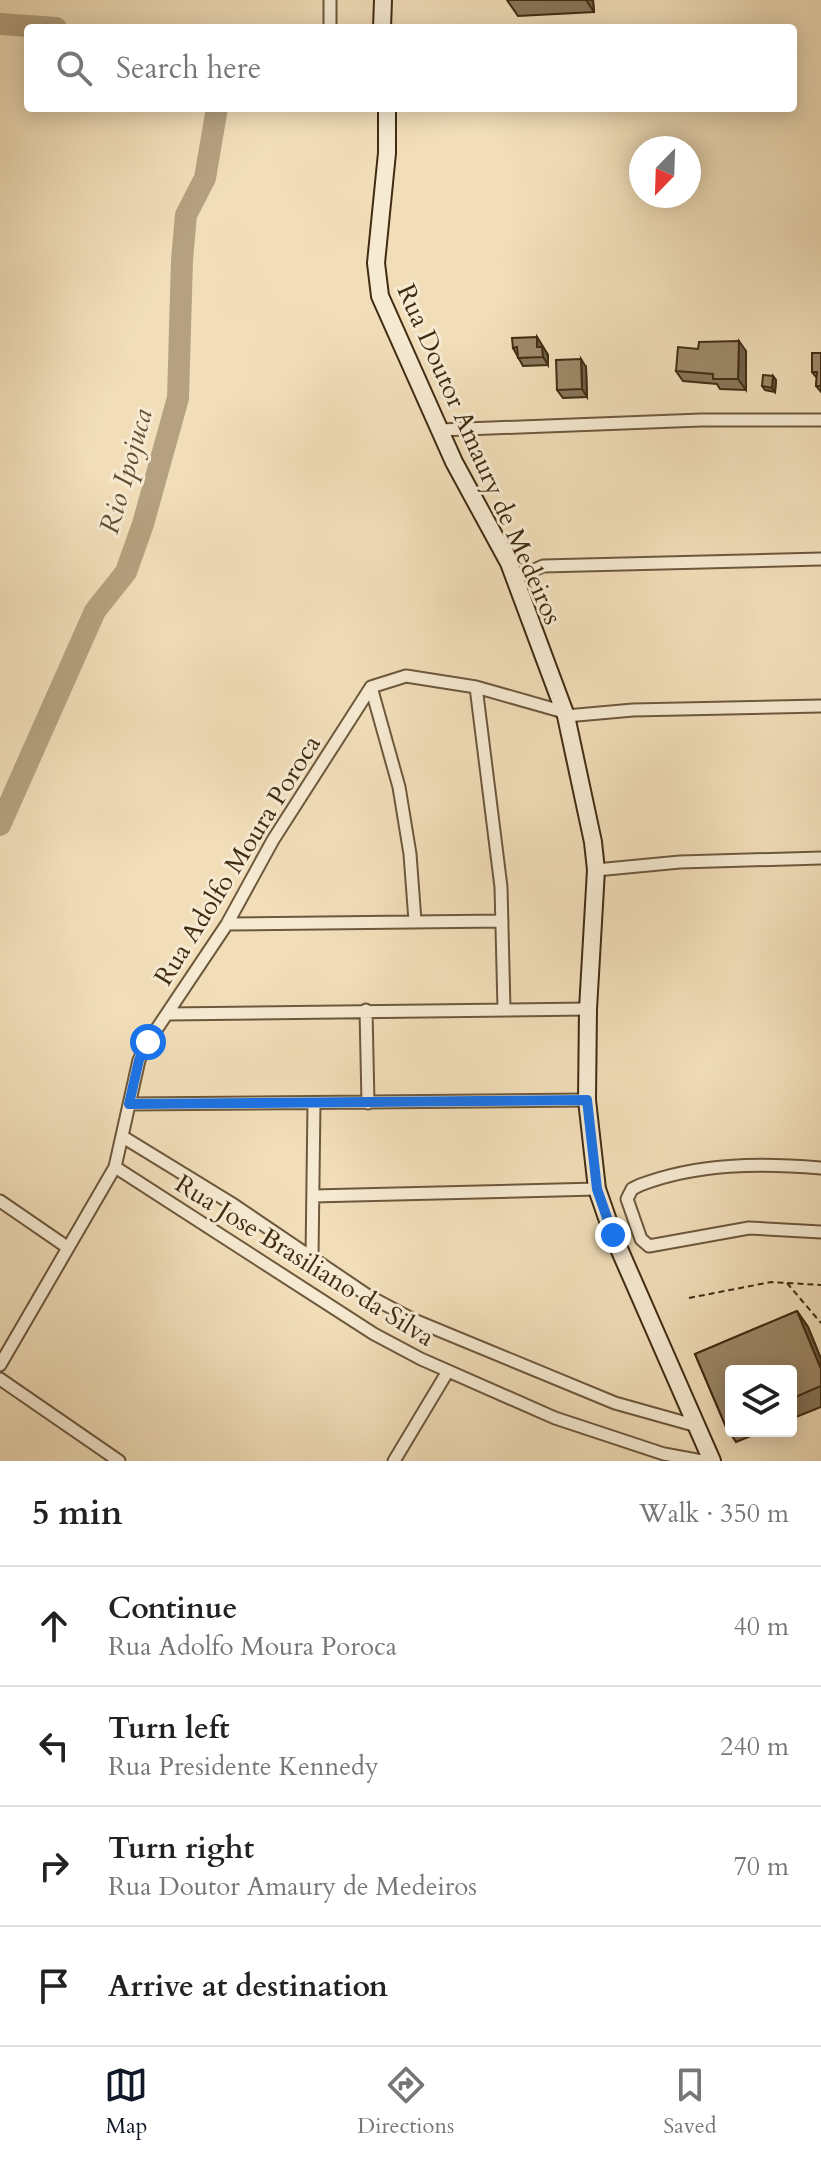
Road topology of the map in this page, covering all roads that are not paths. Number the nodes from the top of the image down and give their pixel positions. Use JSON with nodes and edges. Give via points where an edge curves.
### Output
{"nodes":[{"id":1,"x":330,"y":0,"type":"edge"},
{"id":2,"x":383,"y":0,"type":"edge"},
{"id":3,"x":330,"y":24,"type":"edge"},
{"id":4,"x":382,"y":24,"type":"edge"},
{"id":5,"x":387,"y":112,"type":"edge"},
{"id":6,"x":821,"y":420,"type":"edge"},
{"id":7,"x":440,"y":430,"type":"junction"},
{"id":8,"x":821,"y":559,"type":"edge"},
{"id":9,"x":516,"y":578,"type":"junction"},
{"id":10,"x":371,"y":687,"type":"junction"},
{"id":11,"x":476,"y":687,"type":"junction"},
{"id":12,"x":821,"y":706,"type":"edge"},
{"id":13,"x":565,"y":714,"type":"junction"},
{"id":14,"x":821,"y":858,"type":"edge"},
{"id":15,"x":596,"y":870,"type":"junction"},
{"id":16,"x":415,"y":921,"type":"junction"},
{"id":17,"x":502,"y":921,"type":"junction"},
{"id":18,"x":227,"y":924,"type":"junction"},
{"id":19,"x":504,"y":1009,"type":"junction"},
{"id":20,"x":588,"y":1009,"type":"junction"},
{"id":21,"x":366,"y":1010,"type":"junction"},
{"id":22,"x":168,"y":1014,"type":"junction"},
{"id":23,"x":587,"y":1100,"type":"junction"},
{"id":24,"x":314,"y":1103,"type":"junction"},
{"id":25,"x":368,"y":1103,"type":"junction"},
{"id":26,"x":129,"y":1104,"type":"junction"},
{"id":27,"x":123,"y":1137,"type":"junction"},
{"id":28,"x":115,"y":1167,"type":"junction"},
{"id":29,"x":821,"y":1168,"type":"edge"},
{"id":30,"x":597,"y":1189,"type":"junction"},
{"id":31,"x":313,"y":1196,"type":"junction"},
{"id":32,"x":0,"y":1201,"type":"edge"},
{"id":33,"x":821,"y":1232,"type":"edge"},
{"id":34,"x":67,"y":1247,"type":"junction"},
{"id":35,"x":312,"y":1257,"type":"junction"},
{"id":36,"x":0,"y":1365,"type":"edge"},
{"id":37,"x":448,"y":1371,"type":"junction"},
{"id":38,"x":0,"y":1379,"type":"edge"},
{"id":39,"x":697,"y":1426,"type":"junction"},
{"id":40,"x":119,"y":1461,"type":"edge"},
{"id":41,"x":394,"y":1461,"type":"edge"},
{"id":42,"x":702,"y":1461,"type":"edge"},
{"id":43,"x":712,"y":1461,"type":"edge"}],
"edges":[{"from":1,"to":3,"type":"street"},
{"from":2,"to":4,"type":"street"},
{"from":5,"to":7,"type":"street","name":"Rua Doutor Amaury de Medeiros","via":[[376,279],[391,325]]},
{"from":6,"to":7,"type":"street"},
{"from":7,"to":9,"type":"street","name":"Rua Doutor Amaury de Medeiros"},
{"from":8,"to":9,"type":"street","via":[[543,566]]},
{"from":9,"to":13,"type":"street","name":"Rua Doutor Amaury de Medeiros"},
{"from":10,"to":11,"type":"street","via":[[406,676]]},
{"from":10,"to":16,"type":"street","via":[[399,787]]},
{"from":10,"to":18,"type":"street","name":"Rua Adolfo Moura Poroca","via":[[273,840]]},
{"from":11,"to":13,"type":"street"},
{"from":11,"to":17,"type":"street"},
{"from":12,"to":13,"type":"street"},
{"from":13,"to":15,"type":"street","name":"Rua Doutor Amaury de Medeiros"},
{"from":14,"to":15,"type":"street"},
{"from":15,"to":20,"type":"street","name":"Rua Doutor Amaury de Medeiros"},
{"from":16,"to":17,"type":"street"},
{"from":16,"to":18,"type":"street"},
{"from":17,"to":19,"type":"street"},
{"from":18,"to":22,"type":"street","name":"Rua Adolfo Moura Poroca"},
{"from":19,"to":20,"type":"street"},
{"from":19,"to":21,"type":"street"},
{"from":20,"to":23,"type":"street","name":"Rua Doutor Amaury de Medeiros"},
{"from":21,"to":22,"type":"street"},
{"from":21,"to":25,"type":"street"},
{"from":22,"to":26,"type":"street","name":"Rua Adolfo Moura Poroca","via":[[139,1060]]},
{"from":23,"to":25,"type":"street"},
{"from":23,"to":30,"type":"street","name":"Rua Doutor Amaury de Medeiros"},
{"from":24,"to":25,"type":"street"},
{"from":24,"to":26,"type":"street"},
{"from":24,"to":31,"type":"street"},
{"from":26,"to":27,"type":"street","name":"Rua Adolfo Moura Poroca"},
{"from":27,"to":28,"type":"street","name":"Rua Adolfo Moura Poroca"},
{"from":27,"to":35,"type":"street"},
{"from":28,"to":34,"type":"street","name":"Rua Adolfo Moura Poroca"},
{"from":28,"to":37,"type":"street","name":"Rua Jose Brasiliano da Silva","via":[[374,1334]]},
{"from":29,"to":33,"type":"street","via":[[731,1166],[655,1179],[632,1189],[627,1199],[641,1239],[649,1246],[749,1228]]},
{"from":30,"to":31,"type":"street"},
{"from":30,"to":39,"type":"street","name":"Rua Doutor Amaury de Medeiros"},
{"from":31,"to":35,"type":"street"},
{"from":32,"to":34,"type":"street"},
{"from":34,"to":36,"type":"street","name":"Rua Adolfo Moura Poroca"},
{"from":35,"to":39,"type":"street","via":[[367,1295],[443,1333],[615,1403]]},
{"from":37,"to":41,"type":"street"},
{"from":37,"to":42,"type":"street","name":"Rua Jose Brasiliano da Silva","via":[[555,1418]]},
{"from":38,"to":40,"type":"street"},
{"from":39,"to":43,"type":"street","name":"Rua Doutor Amaury de Medeiros"}]}
